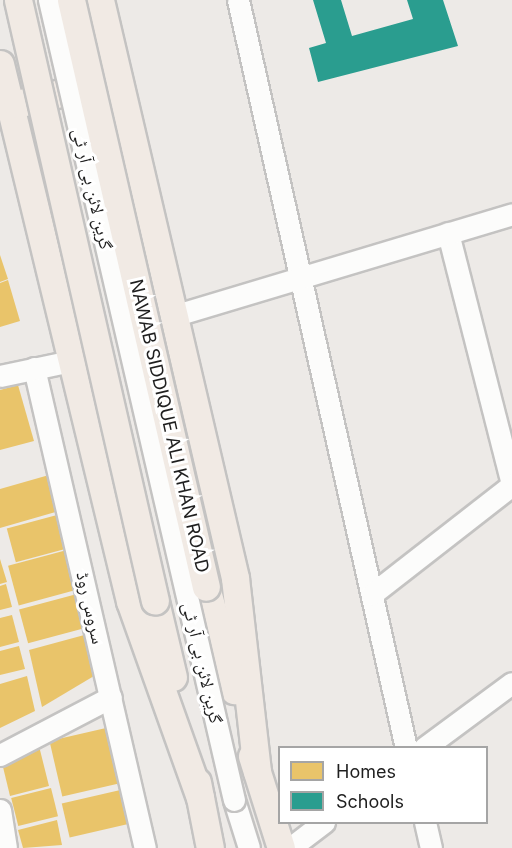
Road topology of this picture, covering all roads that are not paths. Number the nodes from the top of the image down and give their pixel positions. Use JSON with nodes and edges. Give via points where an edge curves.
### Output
{"nodes":[{"id":1,"x":18,"y":0,"type":"edge"},
{"id":2,"x":49,"y":0,"type":"edge"},
{"id":3,"x":71,"y":0,"type":"edge"},
{"id":4,"x":238,"y":0,"type":"edge"},
{"id":5,"x":101,"y":3,"type":"edge"},
{"id":6,"x":0,"y":64,"type":"edge"},
{"id":7,"x":118,"y":78,"type":"junction"},
{"id":8,"x":10,"y":105,"type":"junction"},
{"id":9,"x":512,"y":214,"type":"edge"},
{"id":10,"x":448,"y":233,"type":"junction"},
{"id":11,"x":303,"y":279,"type":"junction"},
{"id":12,"x":173,"y":316,"type":"junction"},
{"id":13,"x":72,"y":361,"type":"junction"},
{"id":14,"x":34,"y":368,"type":"junction"},
{"id":15,"x":0,"y":376,"type":"edge"},
{"id":16,"x":512,"y":485,"type":"edge"},
{"id":17,"x":372,"y":594,"type":"junction"},
{"id":18,"x":512,"y":683,"type":"edge"},
{"id":19,"x":111,"y":697,"type":"junction"},
{"id":20,"x":406,"y":746,"type":"edge"},
{"id":21,"x":425,"y":746,"type":"edge"},
{"id":22,"x":0,"y":755,"type":"edge"},
{"id":23,"x":257,"y":772,"type":"junction"},
{"id":24,"x":200,"y":798,"type":"junction"},
{"id":25,"x":234,"y":800,"type":"junction"},
{"id":26,"x":0,"y":810,"type":"edge"},
{"id":27,"x":321,"y":824,"type":"edge"},
{"id":28,"x":425,"y":824,"type":"edge"},
{"id":29,"x":6,"y":848,"type":"edge"},
{"id":30,"x":145,"y":848,"type":"edge"},
{"id":31,"x":210,"y":848,"type":"edge"},
{"id":32,"x":241,"y":848,"type":"edge"},
{"id":33,"x":249,"y":848,"type":"edge"},
{"id":34,"x":281,"y":848,"type":"edge"},
{"id":35,"x":290,"y":848,"type":"edge"},
{"id":36,"x":431,"y":848,"type":"edge"}],
"edges":[{"from":1,"to":24,"type":"main road","bridge":true},
{"from":2,"to":25,"type":"street","name":"گرین لائن بی آر ٹی","bridge":true},
{"from":3,"to":23,"type":"main road","name":"NAWAB SIDDIQUE ALI KHAN ROAD","bridge":true,"via":[[206,587]]},
{"from":4,"to":11,"type":"street"},
{"from":5,"to":7,"type":"main road"},
{"from":6,"to":8,"type":"main road"},
{"from":7,"to":8,"type":"main road"},
{"from":7,"to":12,"type":"main road"},
{"from":8,"to":13,"type":"main road"},
{"from":9,"to":10,"type":"street"},
{"from":10,"to":11,"type":"street"},
{"from":10,"to":16,"type":"street"},
{"from":11,"to":12,"type":"street"},
{"from":11,"to":17,"type":"street"},
{"from":12,"to":23,"type":"main road","via":[[235,578]]},
{"from":13,"to":14,"type":"street"},
{"from":13,"to":24,"type":"main road","via":[[130,601]]},
{"from":14,"to":15,"type":"street"},
{"from":14,"to":19,"type":"street","name":"سروس روڈ"},
{"from":16,"to":17,"type":"street"},
{"from":17,"to":20,"type":"street"},
{"from":18,"to":21,"type":"street"},
{"from":19,"to":22,"type":"street"},
{"from":19,"to":30,"type":"street","name":"سروس روڈ"},
{"from":23,"to":34,"type":"main road","name":"NAWAB SIDDIQUE ALI KHAN ROAD"},
{"from":24,"to":31,"type":"main road"},
{"from":25,"to":32,"type":"street","name":"گرین لائن بی آر ٹی"},
{"from":25,"to":33,"type":"street","name":"گرین لائن بی آر ٹی"},
{"from":26,"to":29,"type":"street"},
{"from":27,"to":35,"type":"street"},
{"from":28,"to":36,"type":"street"}]}
